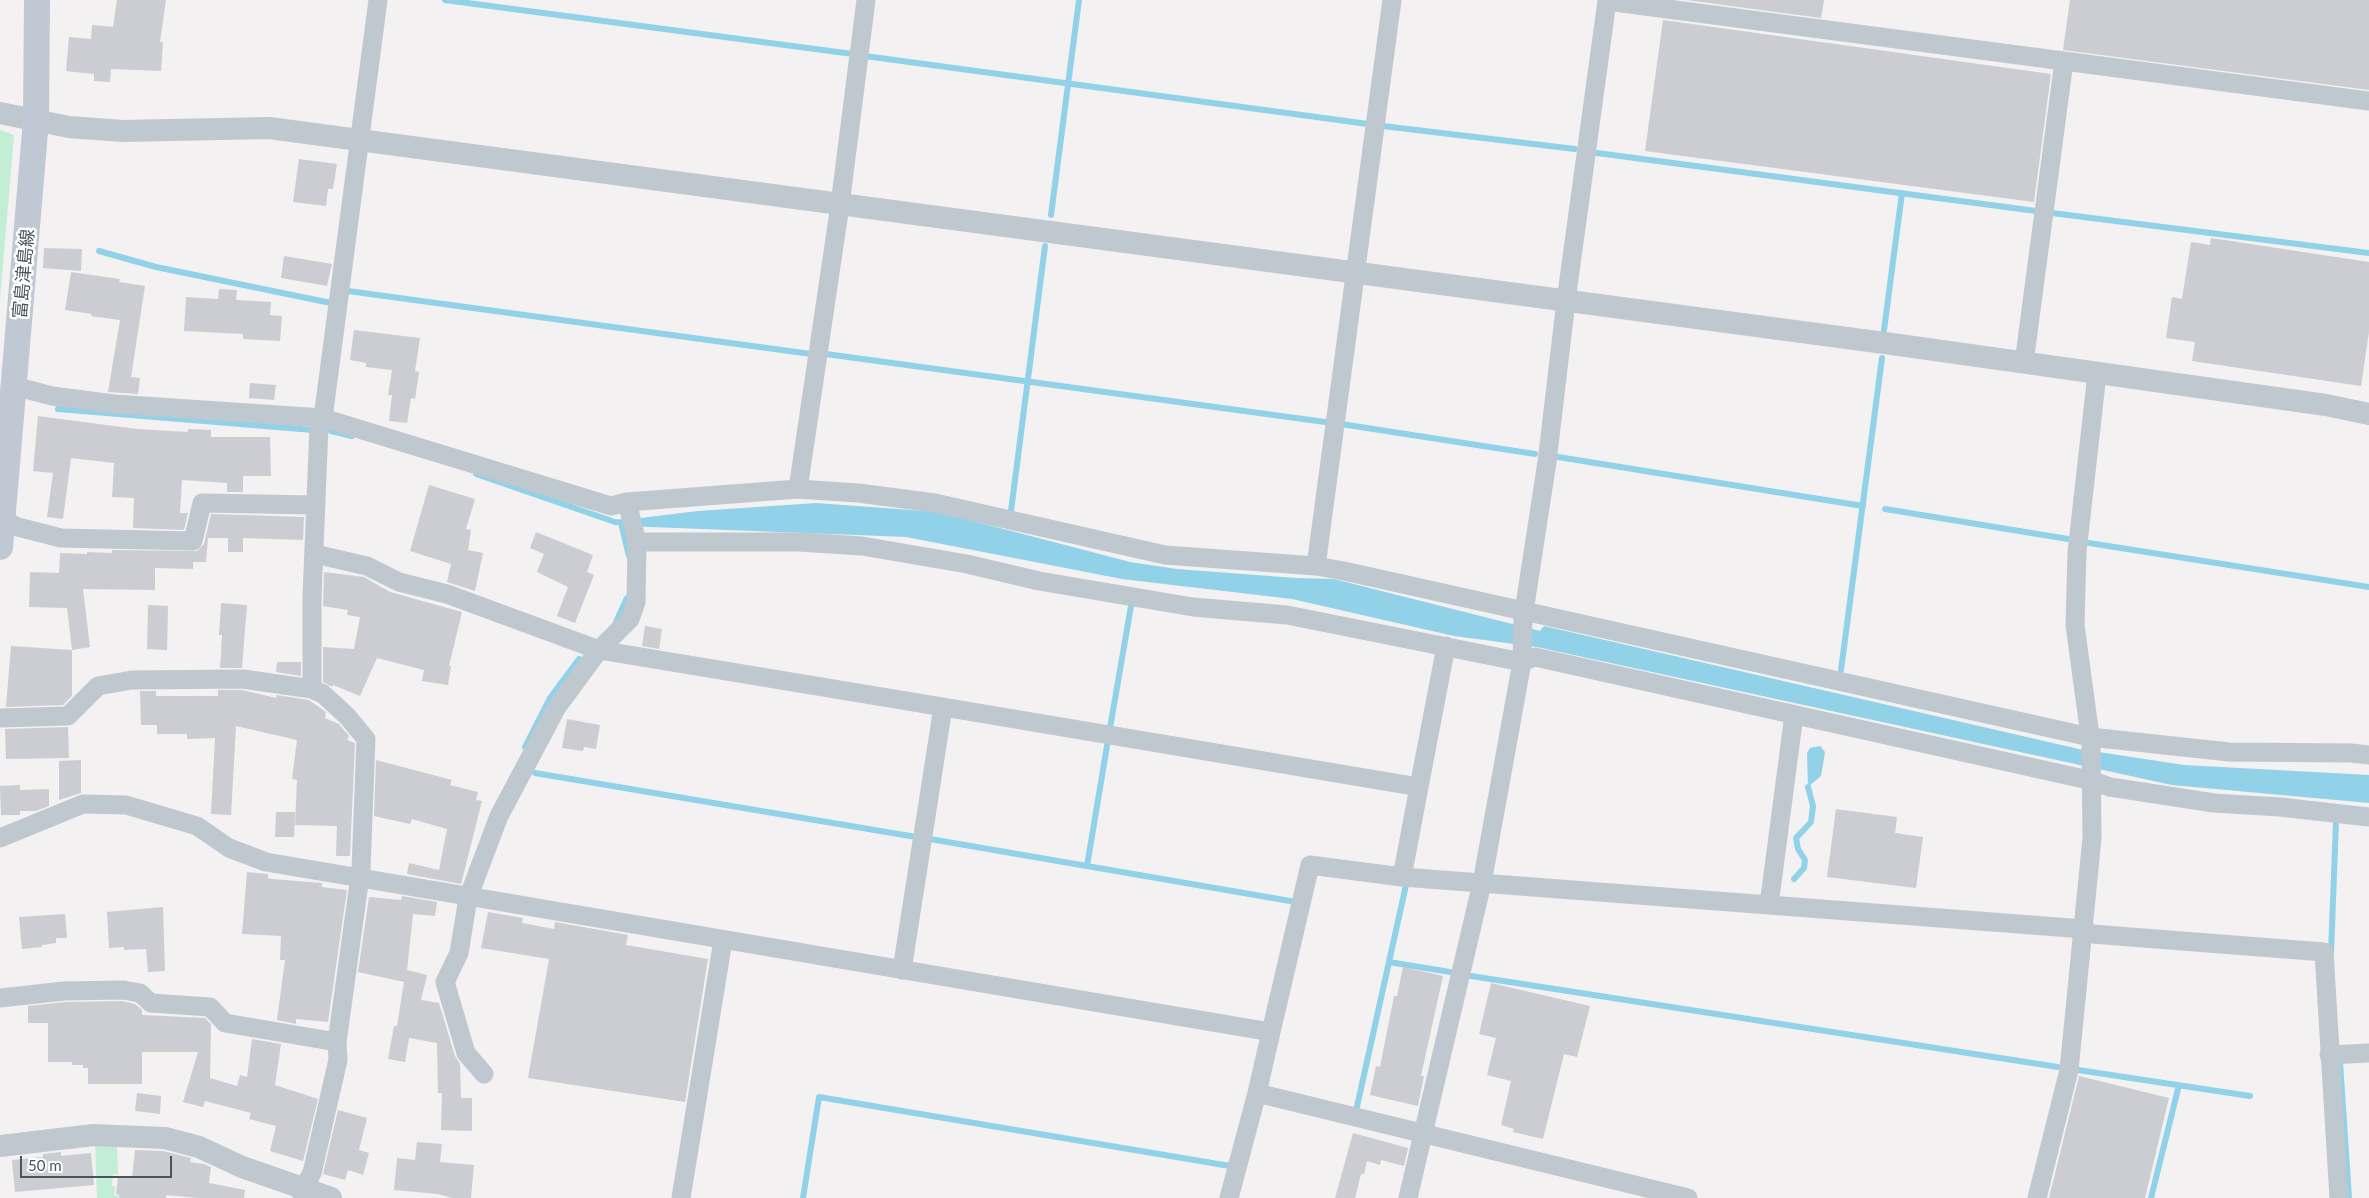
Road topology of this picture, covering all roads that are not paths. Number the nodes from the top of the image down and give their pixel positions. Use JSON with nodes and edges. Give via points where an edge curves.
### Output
{"nodes":[{"id":1,"x":37,"y":0,"type":"edge"},
{"id":2,"x":378,"y":0,"type":"edge"},
{"id":3,"x":866,"y":0,"type":"edge"},
{"id":4,"x":1392,"y":0,"type":"edge"},
{"id":5,"x":1604,"y":0,"type":"edge"},
{"id":6,"x":2064,"y":61,"type":"junction"},
{"id":7,"x":2369,"y":100,"type":"edge"},
{"id":8,"x":0,"y":113,"type":"edge"},
{"id":9,"x":36,"y":120,"type":"junction"},
{"id":10,"x":359,"y":141,"type":"junction"},
{"id":11,"x":840,"y":205,"type":"junction"},
{"id":12,"x":1356,"y":274,"type":"junction"},
{"id":13,"x":1566,"y":301,"type":"junction"},
{"id":14,"x":2024,"y":364,"type":"junction"},
{"id":15,"x":2097,"y":374,"type":"junction"},
{"id":16,"x":14,"y":386,"type":"junction"},
{"id":17,"x":2369,"y":414,"type":"edge"},
{"id":18,"x":323,"y":418,"type":"junction"},
{"id":19,"x":798,"y":489,"type":"junction"},
{"id":20,"x":316,"y":505,"type":"junction"},
{"id":21,"x":628,"y":506,"type":"junction"},
{"id":22,"x":1,"y":520,"type":"edge"},
{"id":23,"x":636,"y":537,"type":"junction"},
{"id":24,"x":0,"y":547,"type":"edge"},
{"id":25,"x":315,"y":554,"type":"junction"},
{"id":26,"x":1316,"y":566,"type":"junction"},
{"id":27,"x":1523,"y":614,"type":"junction"},
{"id":28,"x":1446,"y":646,"type":"junction"},
{"id":29,"x":599,"y":650,"type":"junction"},
{"id":30,"x":1523,"y":656,"type":"junction"},
{"id":31,"x":312,"y":689,"type":"junction"},
{"id":32,"x":943,"y":707,"type":"junction"},
{"id":33,"x":1794,"y":715,"type":"junction"},
{"id":34,"x":0,"y":718,"type":"edge"},
{"id":35,"x":2090,"y":740,"type":"junction"},
{"id":36,"x":2369,"y":755,"type":"edge"},
{"id":37,"x":2093,"y":778,"type":"junction"},
{"id":38,"x":1420,"y":787,"type":"junction"},
{"id":39,"x":2369,"y":817,"type":"edge"},
{"id":40,"x":0,"y":838,"type":"edge"},
{"id":41,"x":1402,"y":877,"type":"junction"},
{"id":42,"x":358,"y":880,"type":"junction"},
{"id":43,"x":1482,"y":883,"type":"junction"},
{"id":44,"x":468,"y":898,"type":"junction"},
{"id":45,"x":1769,"y":905,"type":"junction"},
{"id":46,"x":2084,"y":929,"type":"junction"},
{"id":47,"x":722,"y":940,"type":"junction"},
{"id":48,"x":902,"y":970,"type":"junction"},
{"id":49,"x":0,"y":998,"type":"edge"},
{"id":50,"x":1272,"y":1032,"type":"junction"},
{"id":51,"x":337,"y":1042,"type":"junction"},
{"id":52,"x":2369,"y":1053,"type":"edge"},
{"id":53,"x":2329,"y":1056,"type":"junction"},
{"id":54,"x":484,"y":1074,"type":"dead end"},
{"id":55,"x":1257,"y":1093,"type":"junction"},
{"id":56,"x":1422,"y":1133,"type":"junction"},
{"id":57,"x":0,"y":1146,"type":"edge"},
{"id":58,"x":302,"y":1194,"type":"edge"},
{"id":59,"x":331,"y":1198,"type":"edge"},
{"id":60,"x":681,"y":1198,"type":"edge"},
{"id":61,"x":1229,"y":1198,"type":"edge"},
{"id":62,"x":1408,"y":1198,"type":"edge"},
{"id":63,"x":1688,"y":1198,"type":"edge"},
{"id":64,"x":2037,"y":1198,"type":"edge"},
{"id":65,"x":2338,"y":1198,"type":"edge"}],
"edges":[{"from":1,"to":9,"type":"main road","name":"富島津島線"},
{"from":2,"to":10,"type":"street"},
{"from":3,"to":11,"type":"street"},
{"from":4,"to":12,"type":"street"},
{"from":5,"to":6,"type":"street"},
{"from":5,"to":13,"type":"street"},
{"from":6,"to":7,"type":"street"},
{"from":6,"to":14,"type":"street"},
{"from":8,"to":9,"type":"street"},
{"from":9,"to":10,"type":"street","via":[[123,130],[269,128]]},
{"from":9,"to":16,"type":"main road","name":"富島津島線"},
{"from":10,"to":11,"type":"street"},
{"from":10,"to":18,"type":"street"},
{"from":11,"to":12,"type":"street"},
{"from":11,"to":19,"type":"street"},
{"from":12,"to":13,"type":"street"},
{"from":12,"to":26,"type":"street"},
{"from":13,"to":14,"type":"street"},
{"from":13,"to":27,"type":"street","via":[[1547,462]]},
{"from":14,"to":15,"type":"street"},
{"from":15,"to":17,"type":"street","via":[[2326,405]]},
{"from":15,"to":35,"type":"street","via":[[2077,552],[2075,626]]},
{"from":16,"to":18,"type":"street","via":[[52,396],[114,404]]},
{"from":16,"to":22,"type":"main road","name":"富島津島線"},
{"from":18,"to":20,"type":"street","via":[[319,426]]},
{"from":18,"to":21,"type":"street","via":[[611,506]]},
{"from":19,"to":21,"type":"street"},
{"from":19,"to":26,"type":"street","via":[[858,493],[935,504],[1165,555]]},
{"from":20,"to":22,"type":"street","via":[[202,503],[192,541],[62,538]]},
{"from":20,"to":25,"type":"street"},
{"from":21,"to":23,"type":"street"},
{"from":22,"to":24,"type":"main road","name":"富島津島線"},
{"from":23,"to":28,"type":"street","via":[[862,546],[967,564],[1039,581],[1193,606],[1287,615]]},
{"from":23,"to":29,"type":"street","via":[[636,602],[630,619]]},
{"from":25,"to":29,"type":"street","via":[[367,566],[398,582],[447,594]]},
{"from":25,"to":31,"type":"street"},
{"from":26,"to":27,"type":"street"},
{"from":27,"to":30,"type":"street"},
{"from":27,"to":35,"type":"street"},
{"from":28,"to":30,"type":"street"},
{"from":28,"to":38,"type":"street"},
{"from":29,"to":32,"type":"street"},
{"from":29,"to":44,"type":"street","via":[[557,707],[499,816]]},
{"from":30,"to":33,"type":"street"},
{"from":30,"to":43,"type":"street"},
{"from":31,"to":34,"type":"street","via":[[242,678],[132,680],[98,686],[68,716]]},
{"from":31,"to":42,"type":"street","via":[[323,694],[347,716],[366,739]]},
{"from":32,"to":38,"type":"street"},
{"from":32,"to":48,"type":"street"},
{"from":33,"to":37,"type":"street"},
{"from":33,"to":45,"type":"street"},
{"from":35,"to":36,"type":"street","via":[[2229,752]]},
{"from":35,"to":37,"type":"street"},
{"from":37,"to":39,"type":"street","via":[[2110,787],[2214,803]]},
{"from":37,"to":46,"type":"street","via":[[2092,838]]},
{"from":38,"to":41,"type":"street"},
{"from":40,"to":42,"type":"street","via":[[83,804],[126,805],[197,826],[230,848],[266,862]]},
{"from":41,"to":43,"type":"street"},
{"from":41,"to":50,"type":"street","via":[[1310,865]]},
{"from":42,"to":44,"type":"street"},
{"from":42,"to":51,"type":"street"},
{"from":43,"to":45,"type":"street"},
{"from":43,"to":56,"type":"street"},
{"from":44,"to":47,"type":"street"},
{"from":44,"to":54,"type":"street","via":[[459,953],[445,982],[466,1053]]},
{"from":45,"to":46,"type":"street"},
{"from":46,"to":53,"type":"street","via":[[2092,934],[2324,952]]},
{"from":46,"to":64,"type":"street","via":[[2069,1070]]},
{"from":47,"to":48,"type":"street"},
{"from":47,"to":60,"type":"street"},
{"from":48,"to":50,"type":"street"},
{"from":49,"to":51,"type":"street","via":[[64,991],[123,990],[140,993],[151,1003],[210,1008],[225,1023]]},
{"from":50,"to":55,"type":"street"},
{"from":51,"to":58,"type":"street","via":[[338,1060],[312,1173]]},
{"from":52,"to":53,"type":"street"},
{"from":53,"to":65,"type":"street"},
{"from":55,"to":56,"type":"street"},
{"from":55,"to":61,"type":"street"},
{"from":56,"to":62,"type":"street"},
{"from":56,"to":63,"type":"street"},
{"from":57,"to":58,"type":"street","via":[[93,1135],[165,1138],[199,1147]]},
{"from":58,"to":59,"type":"street"}]}
